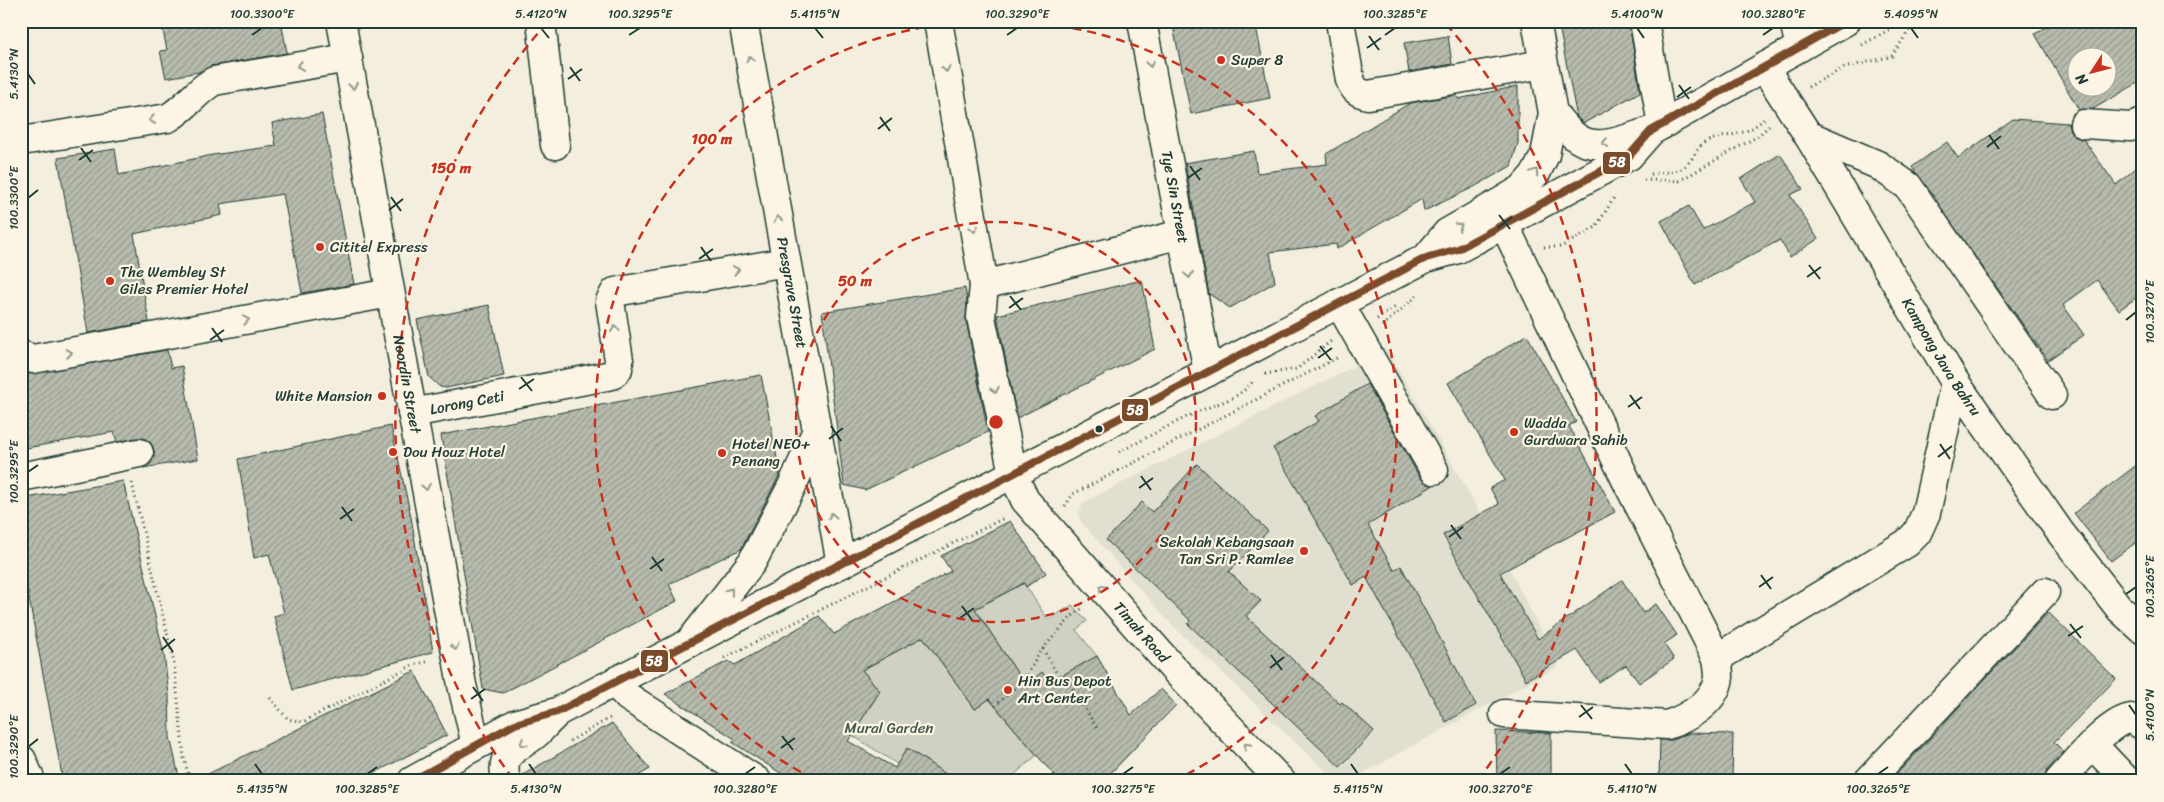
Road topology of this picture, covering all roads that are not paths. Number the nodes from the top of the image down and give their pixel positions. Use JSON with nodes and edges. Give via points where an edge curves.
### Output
{"nodes":[{"id":1,"x":341,"y":21,"type":"edge"},
{"id":2,"x":541,"y":21,"type":"edge"},
{"id":3,"x":743,"y":21,"type":"edge"},
{"id":4,"x":938,"y":21,"type":"edge"},
{"id":5,"x":1142,"y":21,"type":"edge"},
{"id":6,"x":1340,"y":21,"type":"edge"},
{"id":7,"x":1536,"y":21,"type":"edge"},
{"id":8,"x":1644,"y":21,"type":"edge"},
{"id":9,"x":1846,"y":21,"type":"edge"},
{"id":10,"x":1797,"y":34,"type":"edge"},
{"id":11,"x":348,"y":58,"type":"junction"},
{"id":12,"x":1543,"y":64,"type":"junction"},
{"id":13,"x":1764,"y":68,"type":"junction"},
{"id":14,"x":1553,"y":113,"type":"junction"},
{"id":15,"x":2143,"y":123,"type":"edge"},
{"id":16,"x":2084,"y":124,"type":"dead end"},
{"id":17,"x":1657,"y":128,"type":"junction"},
{"id":18,"x":1808,"y":135,"type":"junction"},
{"id":19,"x":21,"y":141,"type":"edge"},
{"id":20,"x":555,"y":145,"type":"dead end"},
{"id":21,"x":1506,"y":225,"type":"junction"},
{"id":22,"x":1181,"y":234,"type":"junction"},
{"id":23,"x":786,"y":262,"type":"junction"},
{"id":24,"x":984,"y":285,"type":"junction"},
{"id":25,"x":390,"y":293,"type":"junction"},
{"id":26,"x":1339,"y":303,"type":"junction"},
{"id":27,"x":21,"y":355,"type":"edge"},
{"id":28,"x":1208,"y":372,"type":"junction"},
{"id":29,"x":1955,"y":382,"type":"junction"},
{"id":30,"x":2052,"y":395,"type":"dead end"},
{"id":31,"x":412,"y":413,"type":"junction"},
{"id":32,"x":817,"y":430,"type":"junction"},
{"id":33,"x":132,"y":454,"type":"road end"},
{"id":34,"x":1434,"y":470,"type":"dead end"},
{"id":35,"x":1012,"y":474,"type":"junction"},
{"id":36,"x":21,"y":477,"type":"edge"},
{"id":37,"x":840,"y":564,"type":"junction"},
{"id":38,"x":2045,"y":592,"type":"dead end"},
{"id":39,"x":2143,"y":630,"type":"edge"},
{"id":40,"x":689,"y":643,"type":"junction"},
{"id":41,"x":1717,"y":658,"type":"junction"},
{"id":42,"x":615,"y":682,"type":"junction"},
{"id":43,"x":558,"y":712,"type":"junction"},
{"id":44,"x":1504,"y":714,"type":"dead end"},
{"id":45,"x":2143,"y":726,"type":"edge"},
{"id":46,"x":476,"y":744,"type":"junction"},
{"id":47,"x":2093,"y":745,"type":"junction"},
{"id":48,"x":21,"y":760,"type":"edge"},
{"id":49,"x":24,"y":781,"type":"edge"},
{"id":50,"x":31,"y":781,"type":"edge"},
{"id":51,"x":412,"y":781,"type":"edge"},
{"id":52,"x":506,"y":781,"type":"edge"},
{"id":53,"x":757,"y":781,"type":"edge"},
{"id":54,"x":1281,"y":781,"type":"edge"},
{"id":55,"x":1868,"y":781,"type":"edge"},
{"id":56,"x":2059,"y":781,"type":"edge"},
{"id":57,"x":2127,"y":781,"type":"edge"}],
"edges":[{"from":1,"to":11,"type":"street","name":"Noordin Street"},
{"from":2,"to":20,"type":"street"},
{"from":23,"to":3,"type":"street","name":"Presgrave Street","one_way":true},
{"from":4,"to":24,"type":"street","name":"Timah Road","one_way":true},
{"from":5,"to":22,"type":"street","name":"Tye Sin Street","one_way":true},
{"from":6,"to":12,"type":"street","via":[[1350,80],[1360,94],[1368,96]]},
{"from":7,"to":12,"type":"street"},
{"from":8,"to":17,"type":"street"},
{"from":9,"to":10,"type":"street"},
{"from":10,"to":13,"type":"street"},
{"from":11,"to":19,"type":"street","one_way":true,"via":[[214,81],[168,118]]},
{"from":11,"to":25,"type":"street","name":"Noordin Street","one_way":true},
{"from":12,"to":14,"type":"street"},
{"from":13,"to":17,"type":"street"},
{"from":13,"to":18,"type":"street","name":"Kampong Java Bahru"},
{"from":17,"to":14,"type":"street","one_way":true,"via":[[1606,144],[1591,145],[1577,138]]},
{"from":21,"to":14,"type":"street","one_way":true,"via":[[1522,189],[1536,173],[1545,155]]},
{"from":15,"to":16,"type":"street","via":[[2131,127]]},
{"from":17,"to":21,"type":"street","via":[[1629,156]]},
{"from":18,"to":29,"type":"street","name":"Kampong Java Bahru"},
{"from":18,"to":30,"type":"street","via":[[1878,165],[1908,186]]},
{"from":21,"to":26,"type":"street","via":[[1458,249],[1426,258]]},
{"from":21,"to":41,"type":"street","via":[[1626,480]]},
{"from":22,"to":24,"type":"street"},
{"from":22,"to":28,"type":"street","name":"Tye Sin Street","one_way":true},
{"from":31,"to":23,"type":"street","name":"Lorong Ceti","one_way":true,"via":[[612,375],[618,369],[619,360],[610,300],[615,292]]},
{"from":23,"to":32,"type":"street","name":"Presgrave Street"},
{"from":24,"to":35,"type":"street","name":"Timah Road","one_way":true,"via":[[981,316]]},
{"from":27,"to":25,"type":"street","one_way":true,"via":[[33,359],[52,356]]},
{"from":25,"to":31,"type":"street","name":"Noordin Street"},
{"from":26,"to":28,"type":"street"},
{"from":26,"to":34,"type":"street"},
{"from":28,"to":35,"type":"street"},
{"from":29,"to":39,"type":"street","name":"Kampong Java Bahru","via":[[2060,532],[2120,609]]},
{"from":29,"to":41,"type":"street","via":[[1926,513],[1916,533],[1907,543],[1856,576]]},
{"from":31,"to":46,"type":"street","name":"Noordin Street","one_way":true},
{"from":37,"to":32,"type":"street","name":"Presgrave Street","one_way":true},
{"from":40,"to":32,"type":"street","one_way":true,"via":[[752,562]]},
{"from":33,"to":36,"type":"street"},
{"from":35,"to":37,"type":"street"},
{"from":54,"to":35,"type":"street","name":"Timah Road","one_way":true,"via":[[1105,592],[1029,505]]},
{"from":37,"to":40,"type":"street"},
{"from":38,"to":55,"type":"street"},
{"from":40,"to":42,"type":"street"},
{"from":41,"to":44,"type":"street","via":[[1719,677],[1705,704],[1667,725]]},
{"from":42,"to":43,"type":"street"},
{"from":42,"to":53,"type":"street","via":[[637,702]]},
{"from":43,"to":46,"type":"street","via":[[515,724]]},
{"from":43,"to":52,"type":"street","one_way":true,"via":[[536,734],[507,755],[503,770]]},
{"from":45,"to":47,"type":"street","via":[[2131,718],[2122,720]]},
{"from":46,"to":51,"type":"street"},
{"from":47,"to":56,"type":"street"},
{"from":47,"to":57,"type":"street"},
{"from":48,"to":49,"type":"street"},
{"from":48,"to":50,"type":"street"}]}
